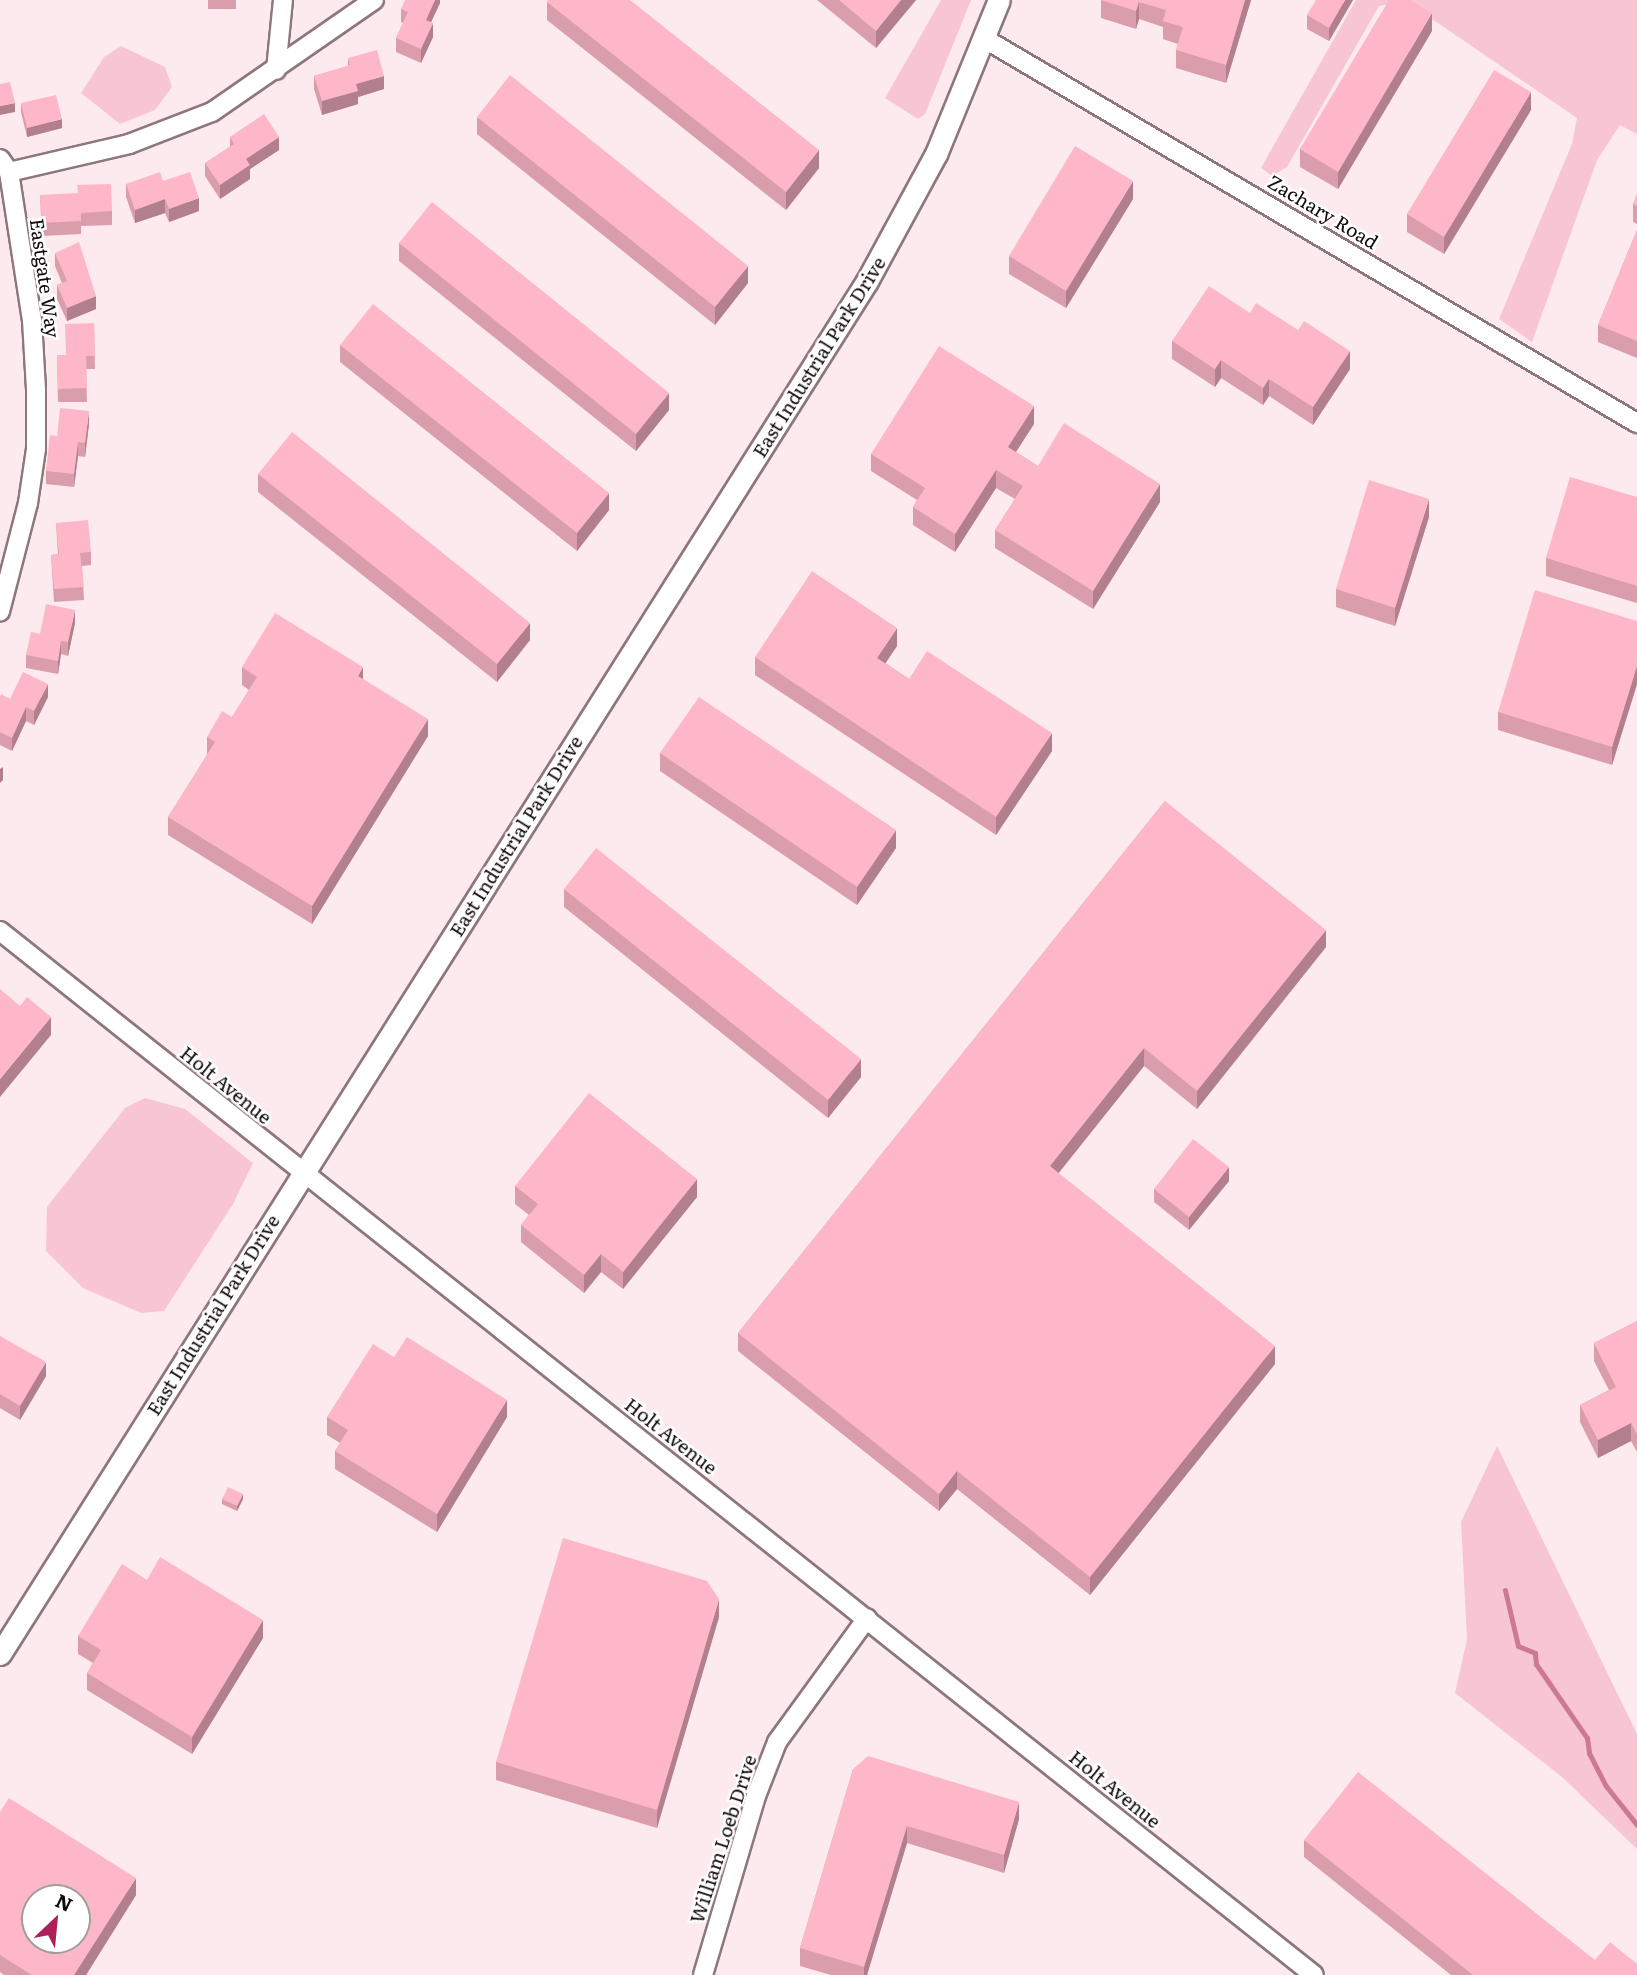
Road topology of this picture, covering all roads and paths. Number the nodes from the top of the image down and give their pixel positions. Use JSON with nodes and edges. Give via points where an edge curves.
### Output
{"nodes":[{"id":1,"x":284,"y":0,"type":"edge"},
{"id":2,"x":374,"y":0,"type":"edge"},
{"id":3,"x":999,"y":0,"type":"edge"},
{"id":4,"x":985,"y":39,"type":"junction"},
{"id":5,"x":276,"y":70,"type":"junction"},
{"id":6,"x":4,"y":165,"type":"edge"},
{"id":7,"x":1637,"y":423,"type":"edge"},
{"id":8,"x":0,"y":611,"type":"edge"},
{"id":9,"x":0,"y":931,"type":"edge"},
{"id":10,"x":302,"y":1172,"type":"junction"},
{"id":11,"x":867,"y":1618,"type":"junction"},
{"id":12,"x":0,"y":1654,"type":"edge"},
{"id":13,"x":703,"y":1975,"type":"edge"},
{"id":14,"x":1314,"y":1975,"type":"edge"}],
"edges":[{"from":1,"to":5,"type":"street"},
{"from":2,"to":5,"type":"street"},
{"from":3,"to":4,"type":"street","name":"East Industrial Park Drive"},
{"from":4,"to":7,"type":"street","name":"Zachary Road"},
{"from":4,"to":10,"type":"street","name":"East Industrial Park Drive","via":[[936,154],[867,281]]},
{"from":5,"to":6,"type":"street","via":[[212,112],[171,130],[104,151]]},
{"from":6,"to":8,"type":"street","name":"Eastgate Way","via":[[33,320],[36,449],[15,567]]},
{"from":9,"to":10,"type":"street","name":"Holt Avenue"},
{"from":10,"to":11,"type":"street","name":"Holt Avenue"},
{"from":10,"to":12,"type":"street","name":"East Industrial Park Drive"},
{"from":11,"to":13,"type":"street","name":"William Loeb Drive","via":[[777,1742],[756,1796]]},
{"from":11,"to":14,"type":"street","name":"Holt Avenue"}]}
